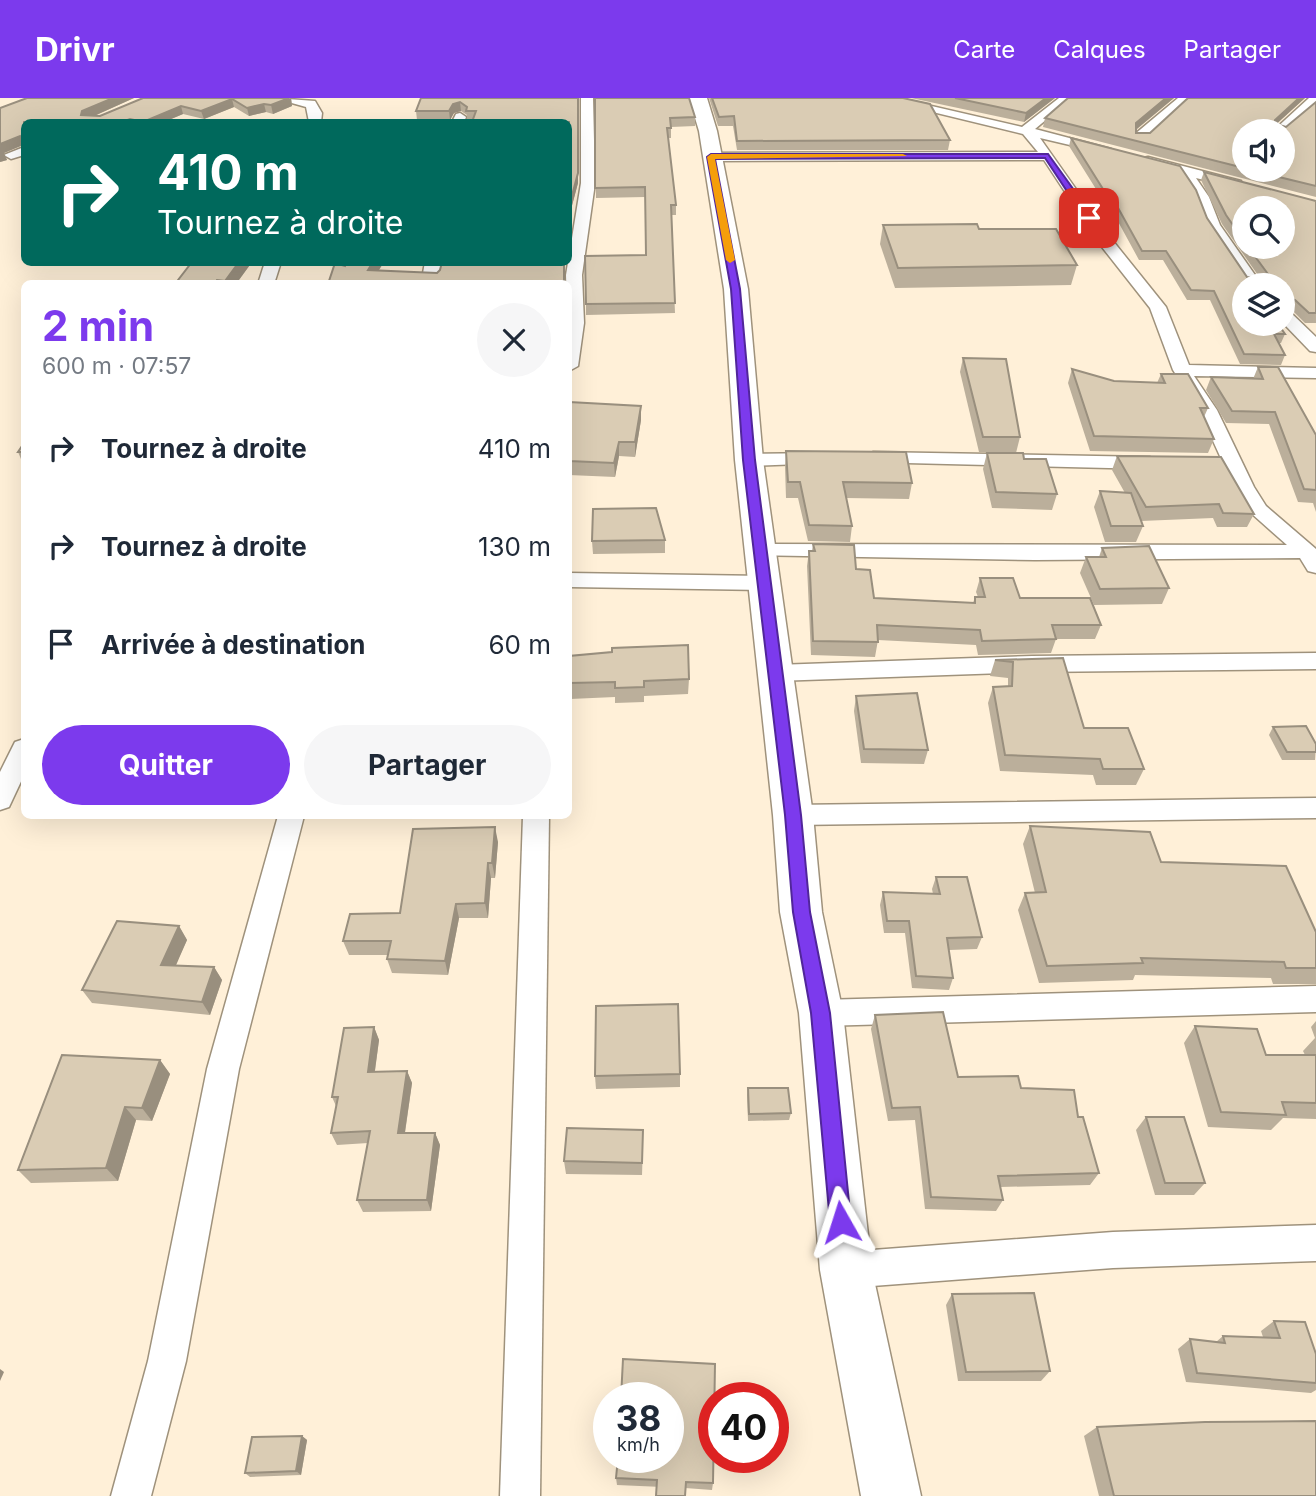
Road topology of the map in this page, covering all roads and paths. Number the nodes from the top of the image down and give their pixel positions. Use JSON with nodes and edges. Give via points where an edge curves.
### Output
{"nodes":[{"id":1,"x":280,"y":98,"type":"edge"},
{"id":2,"x":587,"y":98,"type":"edge"},
{"id":3,"x":698,"y":98,"type":"edge"},
{"id":4,"x":881,"y":98,"type":"edge"},
{"id":5,"x":947,"y":98,"type":"edge"},
{"id":6,"x":1066,"y":98,"type":"edge"},
{"id":7,"x":1185,"y":98,"type":"edge"},
{"id":8,"x":1316,"y":98,"type":"edge"},
{"id":9,"x":931,"y":108,"type":"junction"},
{"id":10,"x":315,"y":119,"type":"edge"},
{"id":11,"x":1292,"y":119,"type":"edge"},
{"id":12,"x":1026,"y":130,"type":"junction"},
{"id":13,"x":1140,"y":137,"type":"edge"},
{"id":14,"x":1048,"y":156,"type":"junction"},
{"id":15,"x":711,"y":157,"type":"junction"},
{"id":16,"x":1185,"y":171,"type":"junction"},
{"id":17,"x":1253,"y":188,"type":"edge"},
{"id":18,"x":1246,"y":273,"type":"edge"},
{"id":19,"x":1295,"y":326,"type":"edge"},
{"id":20,"x":1316,"y":346,"type":"edge"},
{"id":21,"x":572,"y":348,"type":"edge"},
{"id":22,"x":1182,"y":370,"type":"junction"},
{"id":23,"x":1316,"y":373,"type":"edge"},
{"id":24,"x":749,"y":460,"type":"junction"},
{"id":25,"x":1207,"y":462,"type":"edge"},
{"id":26,"x":1233,"y":462,"type":"junction"},
{"id":27,"x":1168,"y":463,"type":"edge"},
{"id":28,"x":1312,"y":559,"type":"edge"},
{"id":29,"x":764,"y":566,"type":"junction"},
{"id":30,"x":572,"y":580,"type":"edge"},
{"id":31,"x":1316,"y":661,"type":"edge"},
{"id":32,"x":776,"y":673,"type":"junction"},
{"id":33,"x":21,"y":754,"type":"edge"},
{"id":34,"x":0,"y":800,"type":"edge"},
{"id":35,"x":1316,"y":808,"type":"edge"},
{"id":36,"x":793,"y":815,"type":"junction"},
{"id":37,"x":290,"y":819,"type":"edge"},
{"id":38,"x":536,"y":819,"type":"edge"},
{"id":39,"x":1316,"y":999,"type":"edge"},
{"id":40,"x":821,"y":1013,"type":"junction"},
{"id":41,"x":1316,"y":1243,"type":"edge"},
{"id":42,"x":846,"y":1270,"type":"junction"},
{"id":43,"x":131,"y":1496,"type":"edge"},
{"id":44,"x":520,"y":1496,"type":"edge"},
{"id":45,"x":891,"y":1496,"type":"edge"}],
"edges":[{"from":1,"to":10,"type":"street","via":[[311,104]]},
{"from":2,"to":21,"type":"street","via":[[588,183],[574,275]]},
{"from":3,"to":15,"type":"street"},
{"from":4,"to":9,"type":"street"},
{"from":5,"to":9,"type":"street"},
{"from":6,"to":12,"type":"street"},
{"from":7,"to":13,"type":"street"},
{"from":8,"to":11,"type":"street"},
{"from":9,"to":12,"type":"street"},
{"from":12,"to":14,"type":"street"},
{"from":12,"to":16,"type":"street"},
{"from":14,"to":15,"type":"street"},
{"from":14,"to":22,"type":"street","via":[[1103,239],[1158,307]]},
{"from":15,"to":24,"type":"street","via":[[736,289]]},
{"from":16,"to":17,"type":"street","via":[[1232,178]]},
{"from":16,"to":18,"type":"street","via":[[1213,225]]},
{"from":19,"to":20,"type":"street"},
{"from":22,"to":23,"type":"street"},
{"from":22,"to":26,"type":"street"},
{"from":24,"to":27,"type":"street"},
{"from":24,"to":29,"type":"street"},
{"from":25,"to":26,"type":"street"},
{"from":26,"to":28,"type":"street","via":[[1259,510]]},
{"from":28,"to":29,"type":"street","via":[[1022,551]]},
{"from":29,"to":30,"type":"street"},
{"from":29,"to":32,"type":"street"},
{"from":31,"to":32,"type":"street"},
{"from":32,"to":36,"type":"street"},
{"from":33,"to":34,"type":"street"},
{"from":35,"to":36,"type":"street"},
{"from":36,"to":40,"type":"street","via":[[802,912]]},
{"from":37,"to":43,"type":"street","via":[[223,1069],[166,1361]]},
{"from":38,"to":44,"type":"street"},
{"from":39,"to":40,"type":"street"},
{"from":40,"to":42,"type":"street"},
{"from":41,"to":42,"type":"street","via":[[1113,1250]]},
{"from":42,"to":45,"type":"street"}]}
